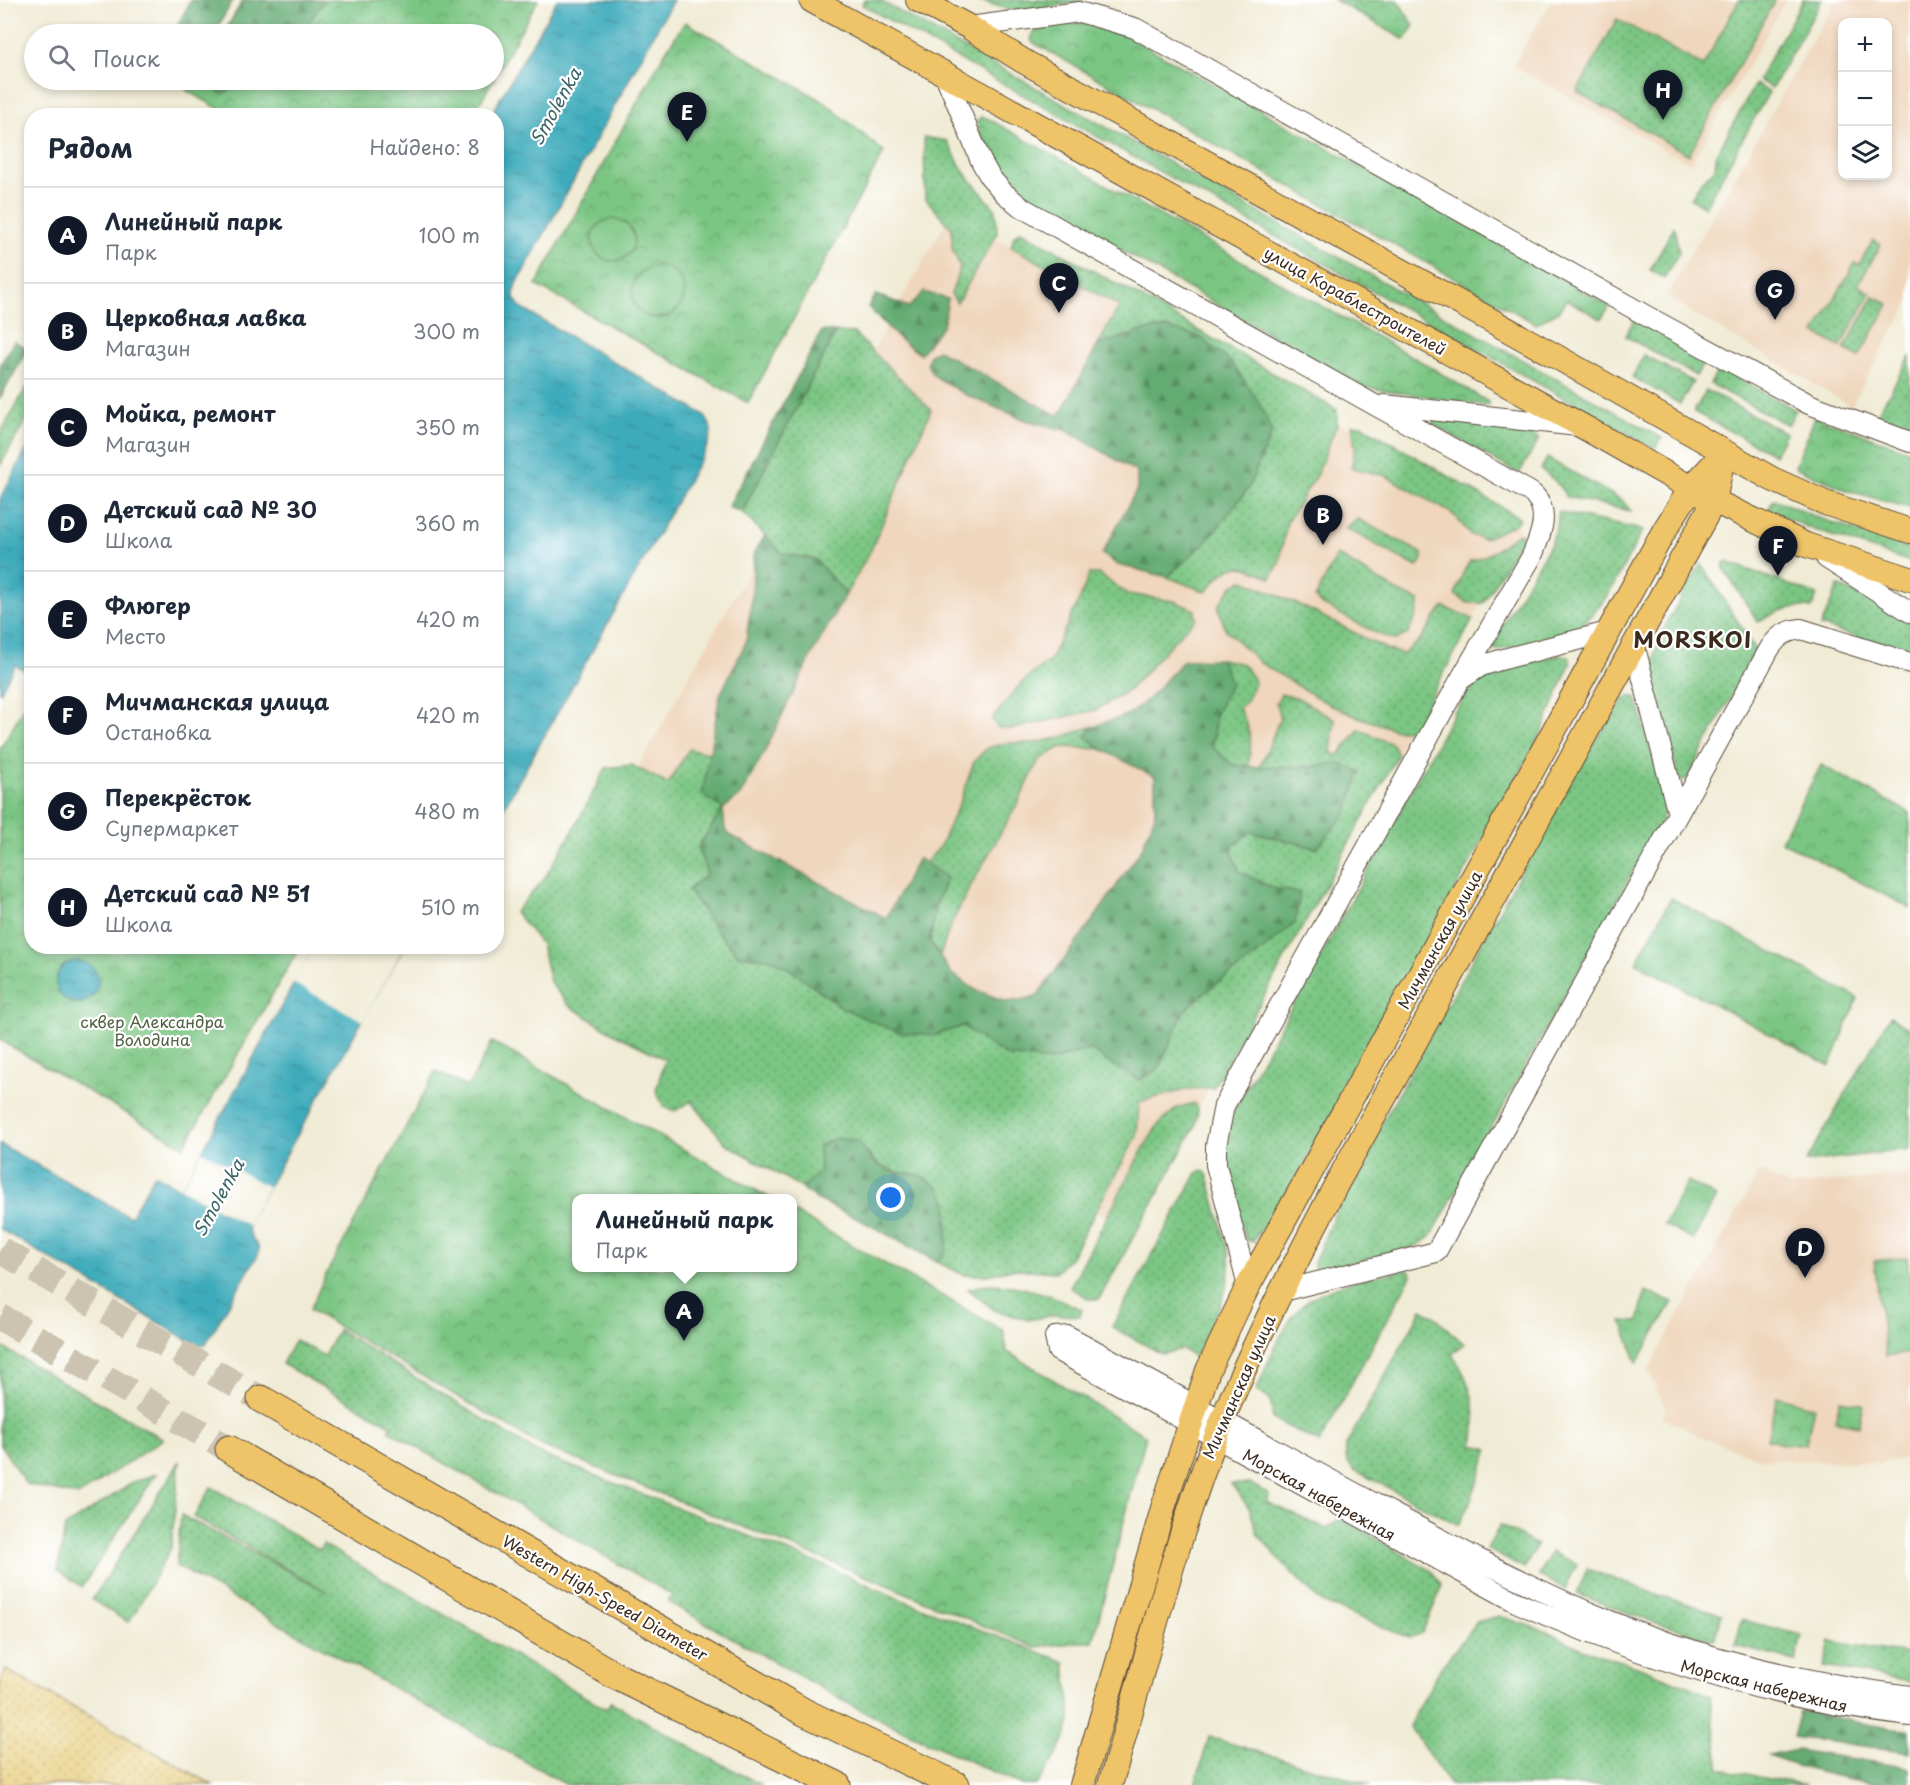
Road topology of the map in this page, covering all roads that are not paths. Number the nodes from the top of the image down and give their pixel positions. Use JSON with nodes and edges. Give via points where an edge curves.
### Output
{"nodes":[{"id":1,"x":811,"y":0,"type":"edge"},
{"id":2,"x":918,"y":0,"type":"edge"},
{"id":3,"x":969,"y":27,"type":"junction"},
{"id":4,"x":945,"y":75,"type":"junction"},
{"id":5,"x":1375,"y":404,"type":"junction"},
{"id":6,"x":1582,"y":426,"type":"junction"},
{"id":7,"x":1910,"y":442,"type":"edge"},
{"id":8,"x":1724,"y":453,"type":"junction"},
{"id":9,"x":1691,"y":488,"type":"junction"},
{"id":10,"x":1714,"y":501,"type":"junction"},
{"id":11,"x":1910,"y":531,"type":"edge"},
{"id":12,"x":1806,"y":545,"type":"junction"},
{"id":13,"x":1910,"y":579,"type":"edge"},
{"id":14,"x":1910,"y":612,"type":"edge"},
{"id":15,"x":1608,"y":632,"type":"junction"},
{"id":16,"x":1634,"y":644,"type":"junction"},
{"id":17,"x":1910,"y":663,"type":"edge"},
{"id":18,"x":1460,"y":680,"type":"junction"},
{"id":19,"x":1678,"y":814,"type":"junction"},
{"id":20,"x":1248,"y":1286,"type":"junction"},
{"id":21,"x":1282,"y":1291,"type":"junction"},
{"id":22,"x":261,"y":1399,"type":"tunnel mouth"},
{"id":23,"x":1193,"y":1415,"type":"junction"},
{"id":24,"x":1219,"y":1429,"type":"junction"},
{"id":25,"x":230,"y":1449,"type":"tunnel mouth"},
{"id":26,"x":1910,"y":1696,"type":"edge"},
{"id":27,"x":1910,"y":1716,"type":"edge"},
{"id":28,"x":1084,"y":1779,"type":"edge"},
{"id":29,"x":837,"y":1785,"type":"edge"},
{"id":30,"x":956,"y":1785,"type":"edge"},
{"id":31,"x":1110,"y":1785,"type":"edge"}],
"edges":[{"from":1,"to":4,"type":"main road","name":"улица Кораблестроителей"},
{"from":2,"to":3,"type":"main road"},
{"from":3,"to":7,"type":"street","via":[[1079,12],[1135,28],[1809,404]]},
{"from":3,"to":8,"type":"main road","via":[[1023,61]]},
{"from":4,"to":5,"type":"street","via":[[990,177],[1021,207]]},
{"from":4,"to":6,"type":"main road","name":"улица Кораблестроителей"},
{"from":5,"to":6,"type":"street"},
{"from":5,"to":18,"type":"street","via":[[1523,488],[1536,497],[1542,510],[1543,526],[1532,556]]},
{"from":6,"to":9,"type":"main road","name":"улица Кораблестроителей"},
{"from":8,"to":9,"type":"main road","name":"Мичманская улица"},
{"from":8,"to":10,"type":"main road","name":"Мичманская улица"},
{"from":8,"to":11,"type":"main road","via":[[1825,503]]},
{"from":9,"to":10,"type":"main road","name":"улица Кораблестроителей"},
{"from":9,"to":15,"type":"main road","name":"Мичманская улица"},
{"from":10,"to":12,"type":"main road","name":"улица Кораблестроителей"},
{"from":10,"to":16,"type":"main road","name":"Мичманская улица"},
{"from":12,"to":13,"type":"main road","name":"улица Кораблестроителей"},
{"from":12,"to":14,"type":"street"},
{"from":15,"to":18,"type":"street","via":[[1481,666]]},
{"from":15,"to":20,"type":"main road","name":"Мичманская улица"},
{"from":16,"to":19,"type":"street"},
{"from":16,"to":21,"type":"main road","name":"Мичманская улица","via":[[1337,1183]]},
{"from":17,"to":19,"type":"street","via":[[1801,629],[1787,631],[1770,648]]},
{"from":18,"to":20,"type":"street","via":[[1224,1106],[1216,1138],[1216,1165]]},
{"from":19,"to":21,"type":"street","via":[[1436,1252]]},
{"from":20,"to":23,"type":"main road","name":"Мичманская улица","via":[[1208,1370]]},
{"from":21,"to":24,"type":"main road","name":"Мичманская улица"},
{"from":22,"to":30,"type":"highway","name":"Western High-Speed Diameter","via":[[804,1712]]},
{"from":23,"to":23,"type":"street","name":"Морская набережная","via":[[1068,1336],[1055,1337],[1058,1351]]},
{"from":23,"to":24,"type":"street","name":"Морская набережная"},
{"from":23,"to":28,"type":"main road","name":"Мичманская улица"},
{"from":24,"to":26,"type":"street","name":"Морская набережная","via":[[1525,1584],[1607,1620],[1761,1668]]},
{"from":24,"to":27,"type":"street","name":"Морская набережная","via":[[1516,1602],[1600,1638],[1679,1666],[1768,1690]]},
{"from":24,"to":31,"type":"main road","name":"Мичманская улица","via":[[1188,1515]]},
{"from":25,"to":29,"type":"highway","via":[[614,1675]]}]}
